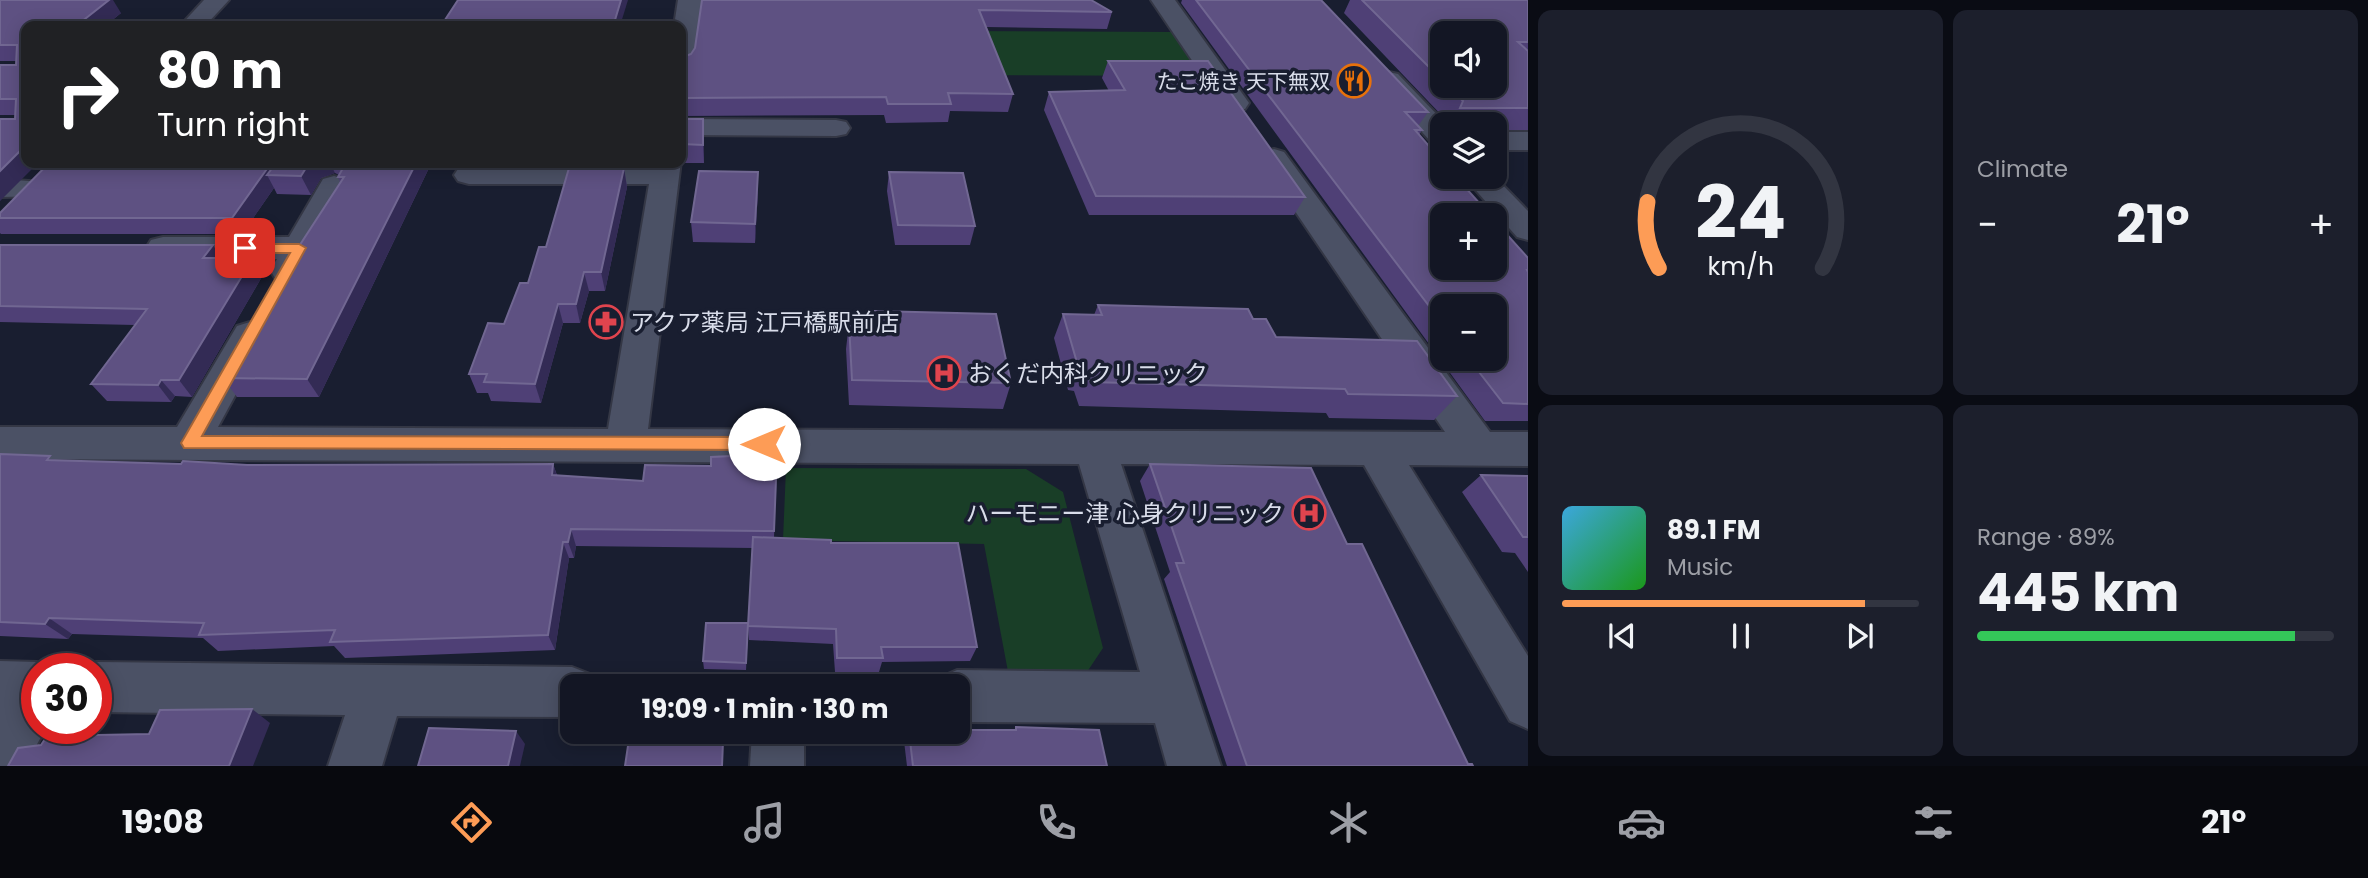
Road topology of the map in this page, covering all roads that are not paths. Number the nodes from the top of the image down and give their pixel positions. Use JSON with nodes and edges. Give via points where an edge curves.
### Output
{"nodes":[{"id":1,"x":218,"y":0,"type":"edge"},
{"id":2,"x":690,"y":0,"type":"edge"},
{"id":3,"x":1163,"y":0,"type":"edge"},
{"id":4,"x":197,"y":21,"type":"edge"},
{"id":5,"x":686,"y":29,"type":"edge"},
{"id":6,"x":1371,"y":61,"type":"edge"},
{"id":7,"x":1430,"y":124,"type":"edge"},
{"id":8,"x":686,"y":127,"type":"edge"},
{"id":9,"x":836,"y":128,"type":"dead end"},
{"id":10,"x":1507,"y":141,"type":"edge"},
{"id":11,"x":1528,"y":141,"type":"edge"},
{"id":12,"x":666,"y":169,"type":"edge"},
{"id":13,"x":469,"y":175,"type":"dead end"},
{"id":14,"x":41,"y":180,"type":"edge"},
{"id":15,"x":334,"y":185,"type":"dead end"},
{"id":16,"x":1490,"y":189,"type":"edge"},
{"id":17,"x":4,"y":201,"type":"edge"},
{"id":18,"x":1528,"y":230,"type":"edge"},
{"id":19,"x":136,"y":248,"type":"edge"},
{"id":20,"x":299,"y":248,"type":"junction"},
{"id":21,"x":0,"y":443,"type":"edge"},
{"id":22,"x":190,"y":443,"type":"junction"},
{"id":23,"x":626,"y":443,"type":"junction"},
{"id":24,"x":1094,"y":445,"type":"junction"},
{"id":25,"x":1376,"y":448,"type":"junction"},
{"id":26,"x":1478,"y":448,"type":"junction"},
{"id":27,"x":1528,"y":449,"type":"edge"},
{"id":28,"x":0,"y":686,"type":"edge"},
{"id":29,"x":21,"y":687,"type":"edge"},
{"id":30,"x":112,"y":687,"type":"edge"},
{"id":31,"x":379,"y":690,"type":"junction"},
{"id":32,"x":560,"y":692,"type":"edge"},
{"id":33,"x":970,"y":696,"type":"edge"},
{"id":34,"x":1173,"y":698,"type":"junction"},
{"id":35,"x":1528,"y":703,"type":"edge"},
{"id":36,"x":21,"y":721,"type":"edge"},
{"id":37,"x":778,"y":744,"type":"edge"},
{"id":38,"x":0,"y":757,"type":"edge"},
{"id":39,"x":355,"y":766,"type":"edge"},
{"id":40,"x":778,"y":766,"type":"edge"},
{"id":41,"x":1195,"y":766,"type":"edge"}],
"edges":[{"from":1,"to":4,"type":"street"},
{"from":2,"to":5,"type":"street"},
{"from":3,"to":26,"type":"street"},
{"from":6,"to":7,"type":"street"},
{"from":8,"to":9,"type":"street"},
{"from":10,"to":11,"type":"street"},
{"from":12,"to":13,"type":"street"},
{"from":12,"to":23,"type":"street"},
{"from":14,"to":17,"type":"street"},
{"from":15,"to":20,"type":"street"},
{"from":16,"to":18,"type":"street"},
{"from":19,"to":20,"type":"street"},
{"from":20,"to":22,"type":"street"},
{"from":21,"to":22,"type":"street"},
{"from":22,"to":23,"type":"street"},
{"from":23,"to":24,"type":"street"},
{"from":24,"to":25,"type":"street"},
{"from":24,"to":34,"type":"street"},
{"from":25,"to":26,"type":"street"},
{"from":25,"to":35,"type":"street"},
{"from":26,"to":27,"type":"street"},
{"from":28,"to":29,"type":"street"},
{"from":30,"to":31,"type":"street"},
{"from":31,"to":32,"type":"street"},
{"from":31,"to":39,"type":"street"},
{"from":33,"to":34,"type":"street"},
{"from":34,"to":41,"type":"street"},
{"from":36,"to":38,"type":"street"},
{"from":37,"to":40,"type":"street"}]}
